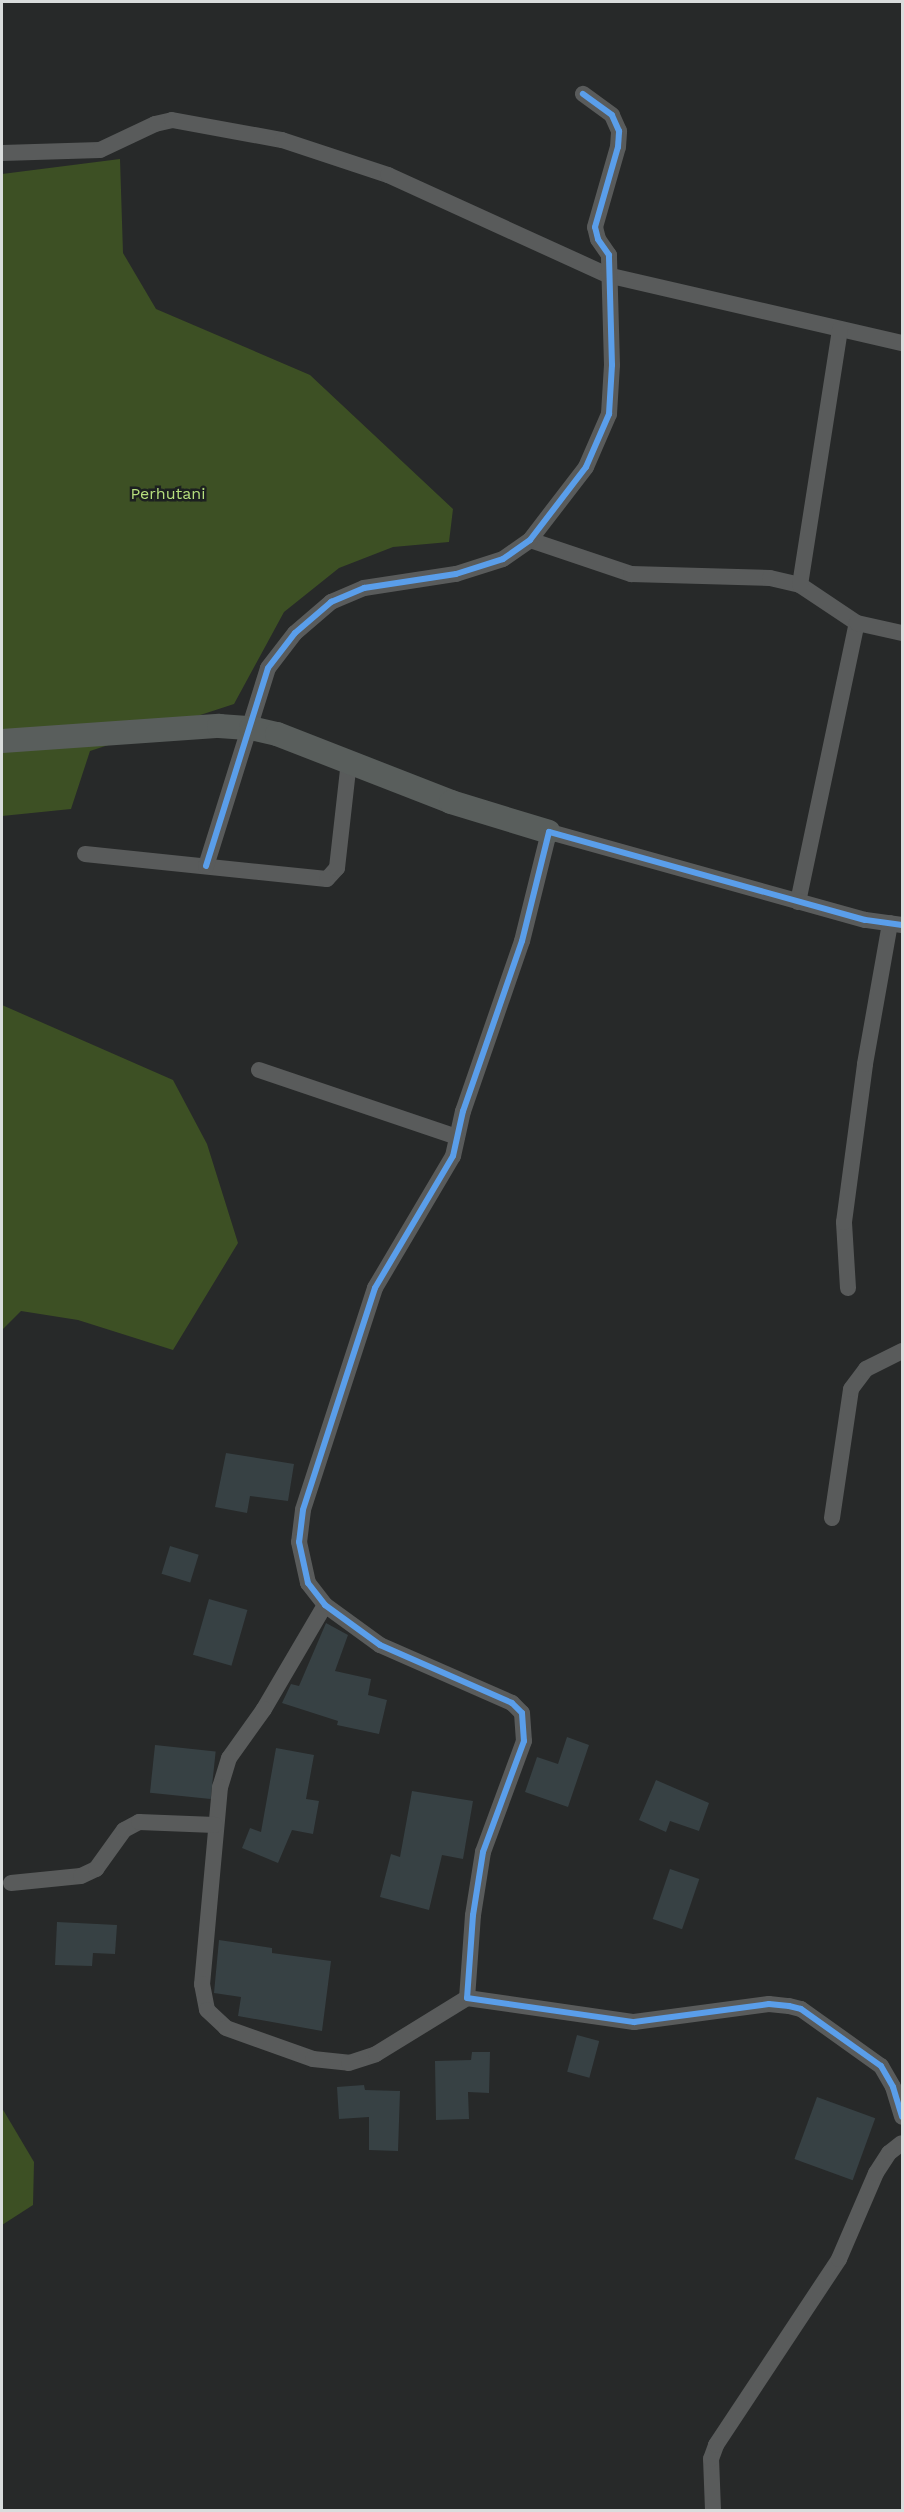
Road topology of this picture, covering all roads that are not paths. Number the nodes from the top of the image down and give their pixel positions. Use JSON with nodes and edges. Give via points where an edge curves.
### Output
{"nodes":[{"id":1,"x":583,"y":94,"type":"dead end"},
{"id":2,"x":2,"y":153,"type":"edge"},
{"id":3,"x":607,"y":275,"type":"junction"},
{"id":4,"x":840,"y":329,"type":"junction"},
{"id":5,"x":903,"y":343,"type":"edge"},
{"id":6,"x":530,"y":540,"type":"junction"},
{"id":7,"x":800,"y":585,"type":"junction"},
{"id":8,"x":857,"y":622,"type":"junction"},
{"id":9,"x":903,"y":633,"type":"edge"},
{"id":10,"x":251,"y":728,"type":"junction"},
{"id":11,"x":2,"y":741,"type":"edge"},
{"id":12,"x":349,"y":761,"type":"junction"},
{"id":13,"x":549,"y":832,"type":"junction"},
{"id":14,"x":85,"y":854,"type":"dead end"},
{"id":15,"x":206,"y":866,"type":"junction"},
{"id":16,"x":798,"y":902,"type":"junction"},
{"id":17,"x":896,"y":924,"type":"edge"},
{"id":18,"x":259,"y":1070,"type":"dead end"},
{"id":19,"x":457,"y":1137,"type":"junction"},
{"id":20,"x":848,"y":1288,"type":"dead end"},
{"id":21,"x":903,"y":1351,"type":"edge"},
{"id":22,"x":832,"y":1518,"type":"dead end"},
{"id":23,"x":325,"y":1605,"type":"junction"},
{"id":24,"x":215,"y":1825,"type":"junction"},
{"id":25,"x":11,"y":1883,"type":"dead end"},
{"id":26,"x":467,"y":1998,"type":"junction"},
{"id":27,"x":903,"y":2117,"type":"edge"},
{"id":28,"x":903,"y":2143,"type":"edge"},
{"id":29,"x":713,"y":2511,"type":"edge"}],
"edges":[{"from":1,"to":3,"type":"street","via":[[612,115],[619,131],[595,226],[598,239],[609,250]]},
{"from":2,"to":3,"type":"street","via":[[100,150],[172,120],[282,140],[340,156],[408,184]]},
{"from":3,"to":4,"type":"street"},
{"from":3,"to":6,"type":"street","via":[[612,365],[609,414],[586,467]]},
{"from":4,"to":5,"type":"street"},
{"from":4,"to":7,"type":"street"},
{"from":6,"to":7,"type":"street","via":[[631,574],[770,578]]},
{"from":6,"to":10,"type":"street","via":[[503,559],[456,574],[364,588],[331,602],[295,633],[268,668]]},
{"from":7,"to":8,"type":"street"},
{"from":8,"to":9,"type":"street"},
{"from":8,"to":16,"type":"street"},
{"from":10,"to":11,"type":"main road","via":[[219,726]]},
{"from":10,"to":12,"type":"main road"},
{"from":10,"to":15,"type":"street"},
{"from":12,"to":13,"type":"main road","via":[[451,801]]},
{"from":12,"to":15,"type":"street","via":[[333,875],[319,880]]},
{"from":13,"to":16,"type":"street"},
{"from":13,"to":19,"type":"street","via":[[522,941]]},
{"from":14,"to":15,"type":"street"},
{"from":16,"to":17,"type":"street"},
{"from":17,"to":20,"type":"street","via":[[865,1064],[844,1222]]},
{"from":18,"to":19,"type":"street"},
{"from":19,"to":23,"type":"street","via":[[444,1173],[388,1260],[375,1288],[303,1510],[298,1542],[301,1562],[309,1583]]},
{"from":21,"to":22,"type":"street","via":[[866,1369],[851,1389]]},
{"from":23,"to":24,"type":"street","via":[[264,1709],[229,1758]]},
{"from":23,"to":26,"type":"street","via":[[380,1645],[512,1703],[522,1713],[524,1740],[483,1852],[473,1915]]},
{"from":24,"to":25,"type":"street","via":[[139,1822],[124,1830],[96,1869],[81,1876]]},
{"from":24,"to":26,"type":"street","via":[[202,1984],[207,2010],[226,2028],[313,2059],[349,2063],[376,2054]]},
{"from":26,"to":27,"type":"street","via":[[634,2022],[769,2004],[801,2009],[881,2066]]},
{"from":28,"to":29,"type":"street","via":[[889,2153],[876,2173],[839,2259],[716,2445],[711,2460]]}]}
